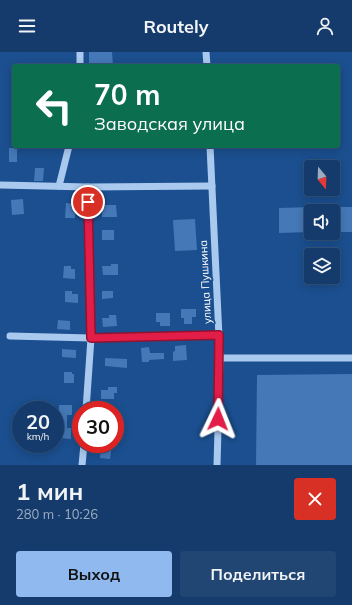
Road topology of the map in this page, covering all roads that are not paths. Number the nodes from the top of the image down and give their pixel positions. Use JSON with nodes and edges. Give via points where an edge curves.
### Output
{"nodes":[{"id":1,"x":80,"y":52,"type":"edge"},
{"id":2,"x":206,"y":52,"type":"edge"},
{"id":3,"x":80,"y":64,"type":"edge"},
{"id":4,"x":206,"y":64,"type":"edge"},
{"id":5,"x":68,"y":148,"type":"edge"},
{"id":6,"x":210,"y":148,"type":"edge"},
{"id":7,"x":0,"y":185,"type":"edge"},
{"id":8,"x":59,"y":186,"type":"junction"},
{"id":9,"x":212,"y":186,"type":"junction"},
{"id":10,"x":88,"y":187,"type":"junction"},
{"id":11,"x":219,"y":335,"type":"junction"},
{"id":12,"x":10,"y":336,"type":"dead end"},
{"id":13,"x":91,"y":338,"type":"junction"},
{"id":14,"x":220,"y":358,"type":"junction"},
{"id":15,"x":352,"y":358,"type":"edge"},
{"id":16,"x":87,"y":401,"type":"edge"},
{"id":17,"x":83,"y":453,"type":"edge"},
{"id":18,"x":82,"y":465,"type":"edge"},
{"id":19,"x":217,"y":465,"type":"edge"}],
"edges":[{"from":1,"to":3,"type":"street"},
{"from":2,"to":4,"type":"street"},
{"from":5,"to":8,"type":"street"},
{"from":6,"to":9,"type":"street","name":"улица Пушкина"},
{"from":7,"to":8,"type":"street"},
{"from":8,"to":10,"type":"street"},
{"from":9,"to":10,"type":"street"},
{"from":9,"to":11,"type":"street","name":"улица Пушкина"},
{"from":10,"to":13,"type":"street"},
{"from":11,"to":13,"type":"street"},
{"from":11,"to":14,"type":"street","name":"улица Пушкина"},
{"from":12,"to":13,"type":"street"},
{"from":13,"to":16,"type":"street"},
{"from":14,"to":15,"type":"street"},
{"from":14,"to":19,"type":"street","name":"улица Пушкина"},
{"from":17,"to":18,"type":"street"}]}
